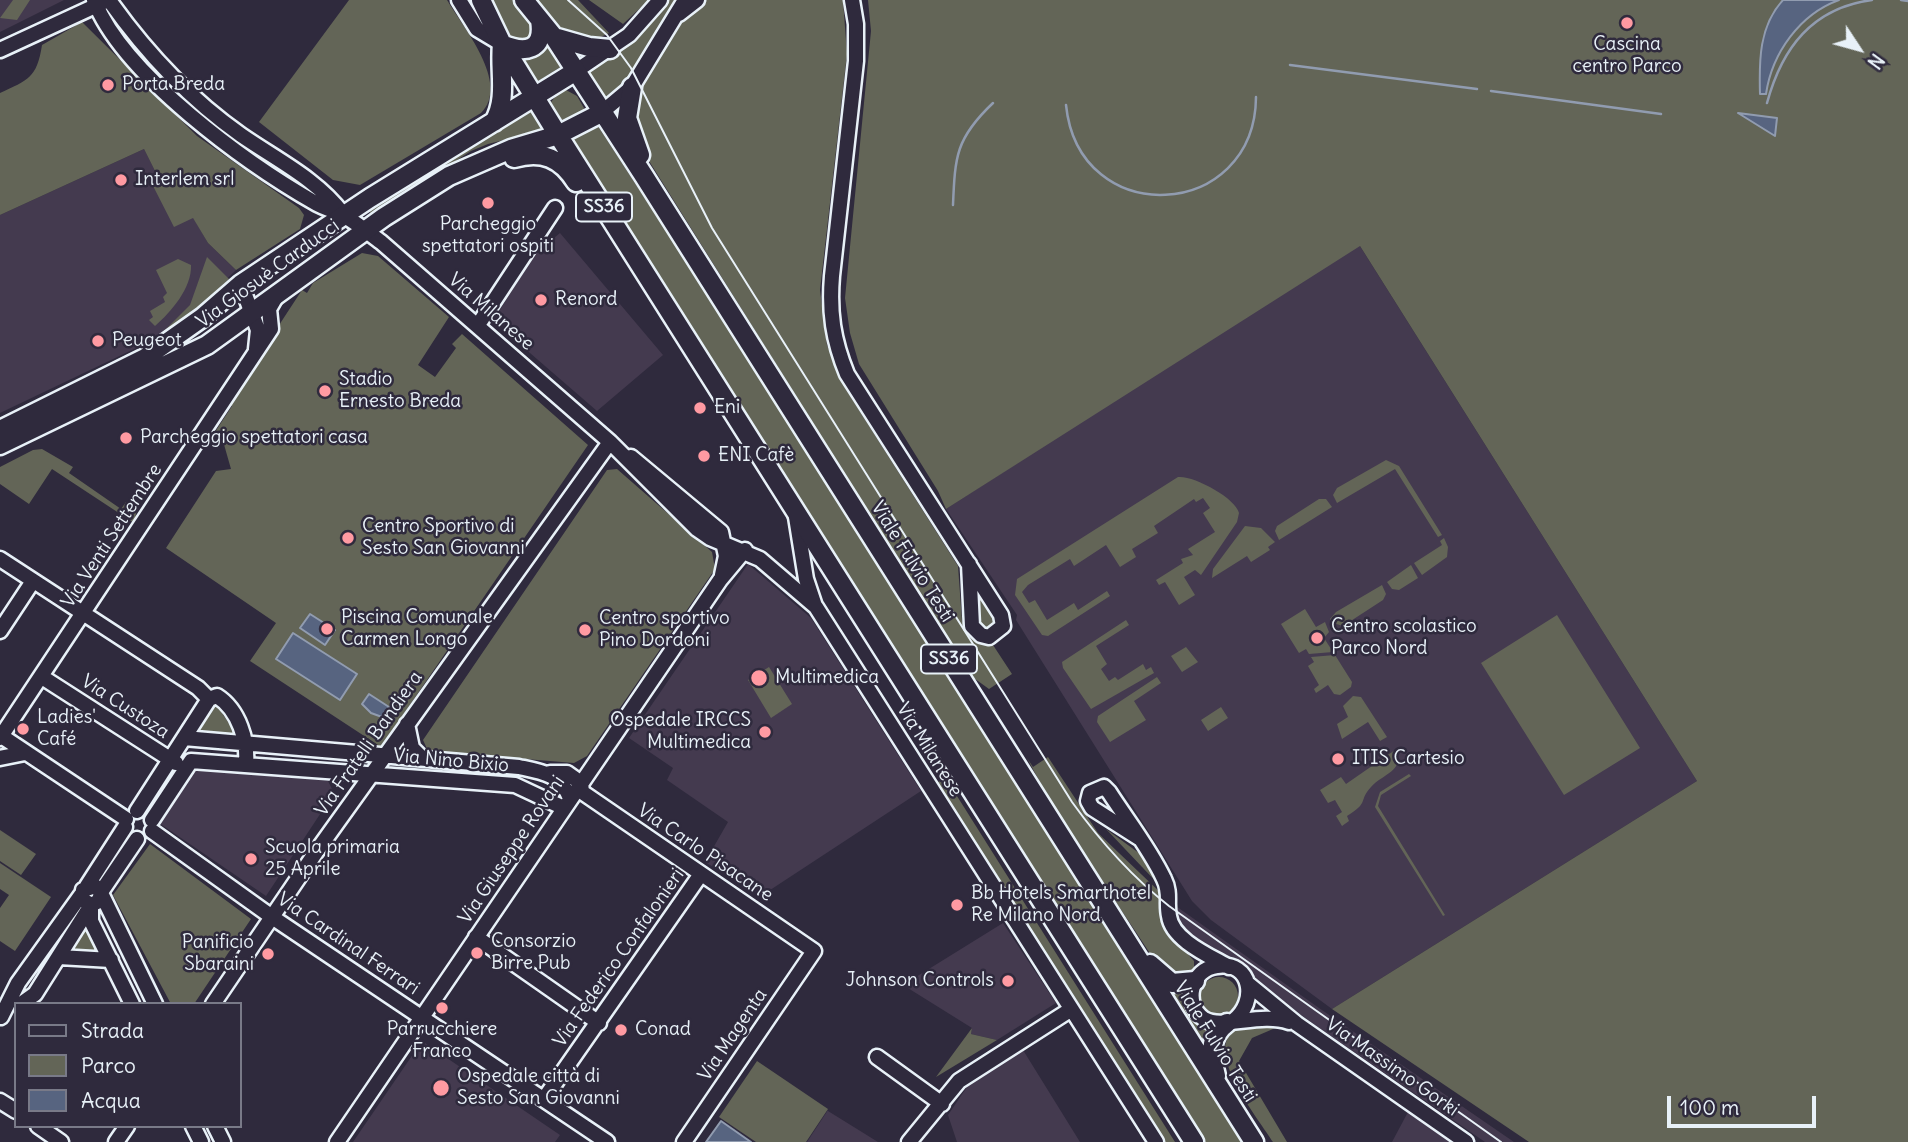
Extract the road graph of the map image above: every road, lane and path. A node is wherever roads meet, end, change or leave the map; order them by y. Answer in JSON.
{"nodes":[{"id":1,"x":459,"y":0,"type":"edge"},
{"id":2,"x":481,"y":0,"type":"edge"},
{"id":3,"x":524,"y":0,"type":"edge"},
{"id":4,"x":660,"y":0,"type":"edge"},
{"id":5,"x":685,"y":0,"type":"edge"},
{"id":6,"x":697,"y":0,"type":"edge"},
{"id":7,"x":852,"y":0,"type":"edge"},
{"id":8,"x":101,"y":1,"type":"edge"},
{"id":9,"x":675,"y":17,"type":"junction"},
{"id":10,"x":540,"y":20,"type":"junction"},
{"id":11,"x":554,"y":37,"type":"junction"},
{"id":12,"x":502,"y":44,"type":"junction"},
{"id":13,"x":610,"y":49,"type":"junction"},
{"id":14,"x":0,"y":50,"type":"edge"},
{"id":15,"x":576,"y":71,"type":"junction"},
{"id":16,"x":632,"y":87,"type":"junction"},
{"id":17,"x":536,"y":98,"type":"junction"},
{"id":18,"x":601,"y":113,"type":"junction"},
{"id":19,"x":494,"y":122,"type":"junction"},
{"id":20,"x":558,"y":135,"type":"junction"},
{"id":21,"x":487,"y":159,"type":"junction"},
{"id":22,"x":644,"y":176,"type":"junction"},
{"id":23,"x":555,"y":208,"type":"dead end"},
{"id":24,"x":344,"y":215,"type":"junction"},
{"id":25,"x":365,"y":230,"type":"junction"},
{"id":26,"x":649,"y":279,"type":"junction"},
{"id":27,"x":240,"y":284,"type":"junction"},
{"id":28,"x":284,"y":287,"type":"junction"},
{"id":29,"x":252,"y":309,"type":"junction"},
{"id":30,"x":478,"y":325,"type":"junction"},
{"id":31,"x":254,"y":353,"type":"junction"},
{"id":32,"x":0,"y":430,"type":"edge"},
{"id":33,"x":610,"y":442,"type":"junction"},
{"id":34,"x":0,"y":445,"type":"edge"},
{"id":35,"x":794,"y":508,"type":"junction"},
{"id":36,"x":724,"y":542,"type":"junction"},
{"id":37,"x":745,"y":550,"type":"junction"},
{"id":38,"x":0,"y":559,"type":"edge"},
{"id":39,"x":969,"y":564,"type":"dead end"},
{"id":40,"x":720,"y":580,"type":"junction"},
{"id":41,"x":33,"y":581,"type":"junction"},
{"id":42,"x":816,"y":607,"type":"junction"},
{"id":43,"x":84,"y":614,"type":"junction"},
{"id":44,"x":0,"y":631,"type":"edge"},
{"id":45,"x":43,"y":677,"type":"junction"},
{"id":46,"x":209,"y":699,"type":"junction"},
{"id":47,"x":407,"y":724,"type":"junction"},
{"id":48,"x":1,"y":736,"type":"edge"},
{"id":49,"x":184,"y":738,"type":"junction"},
{"id":50,"x":247,"y":744,"type":"junction"},
{"id":51,"x":25,"y":753,"type":"junction"},
{"id":52,"x":385,"y":755,"type":"junction"},
{"id":53,"x":0,"y":758,"type":"edge"},
{"id":54,"x":422,"y":758,"type":"junction"},
{"id":55,"x":170,"y":760,"type":"junction"},
{"id":56,"x":246,"y":765,"type":"junction"},
{"id":57,"x":188,"y":766,"type":"junction"},
{"id":58,"x":519,"y":767,"type":"junction"},
{"id":59,"x":372,"y":773,"type":"junction"},
{"id":60,"x":550,"y":773,"type":"junction"},
{"id":61,"x":581,"y":783,"type":"junction"},
{"id":62,"x":515,"y":785,"type":"junction"},
{"id":63,"x":567,"y":803,"type":"junction"},
{"id":64,"x":129,"y":819,"type":"junction"},
{"id":65,"x":152,"y":826,"type":"junction"},
{"id":66,"x":1135,"y":832,"type":"dead end"},
{"id":67,"x":137,"y":839,"type":"junction"},
{"id":68,"x":701,"y":874,"type":"junction"},
{"id":69,"x":1091,"y":882,"type":"junction"},
{"id":70,"x":92,"y":896,"type":"junction"},
{"id":71,"x":272,"y":916,"type":"junction"},
{"id":72,"x":475,"y":937,"type":"junction"},
{"id":73,"x":1194,"y":946,"type":"junction"},
{"id":74,"x":814,"y":951,"type":"joint"},
{"id":75,"x":60,"y":957,"type":"junction"},
{"id":76,"x":111,"y":960,"type":"junction"},
{"id":77,"x":1229,"y":967,"type":"junction"},
{"id":78,"x":1196,"y":978,"type":"junction"},
{"id":79,"x":1247,"y":983,"type":"junction"},
{"id":80,"x":23,"y":1002,"type":"edge"},
{"id":81,"x":131,"y":1002,"type":"edge"},
{"id":82,"x":154,"y":1002,"type":"edge"},
{"id":83,"x":214,"y":1002,"type":"edge"},
{"id":84,"x":1070,"y":1010,"type":"junction"},
{"id":85,"x":421,"y":1016,"type":"junction"},
{"id":86,"x":1,"y":1017,"type":"edge"},
{"id":87,"x":1230,"y":1022,"type":"junction"},
{"id":88,"x":599,"y":1023,"type":"junction"},
{"id":89,"x":1297,"y":1024,"type":"junction"},
{"id":90,"x":877,"y":1057,"type":"dead end"},
{"id":91,"x":1219,"y":1086,"type":"junction"},
{"id":92,"x":1161,"y":1089,"type":"junction"},
{"id":93,"x":544,"y":1099,"type":"junction"},
{"id":94,"x":944,"y":1101,"type":"junction"},
{"id":95,"x":41,"y":1128,"type":"edge"},
{"id":96,"x":61,"y":1142,"type":"edge"},
{"id":97,"x":337,"y":1142,"type":"edge"},
{"id":98,"x":607,"y":1142,"type":"edge"},
{"id":99,"x":684,"y":1142,"type":"edge"},
{"id":100,"x":909,"y":1142,"type":"edge"},
{"id":101,"x":1156,"y":1142,"type":"edge"},
{"id":102,"x":1182,"y":1142,"type":"edge"},
{"id":103,"x":1195,"y":1142,"type":"edge"},
{"id":104,"x":1254,"y":1142,"type":"edge"},
{"id":105,"x":1466,"y":1142,"type":"edge"}],
"edges":[{"from":1,"to":12,"type":"street"},
{"from":2,"to":12,"type":"main road"},
{"from":3,"to":10,"type":"main road","name":"Viale Fulvio Testi"},
{"from":4,"to":13,"type":"street"},
{"from":5,"to":9,"type":"street"},
{"from":6,"to":9,"type":"street"},
{"from":7,"to":39,"type":"street"},
{"from":8,"to":14,"type":"street"},
{"from":8,"to":24,"type":"street","name":"Via Milanese"},
{"from":9,"to":16,"type":"street"},
{"from":10,"to":11,"type":"main road","name":"Viale Fulvio Testi"},
{"from":10,"to":12,"type":"main road"},
{"from":11,"to":13,"type":"main road"},
{"from":11,"to":15,"type":"main road","name":"Viale Fulvio Testi"},
{"from":12,"to":17,"type":"main road"},
{"from":12,"to":19,"type":"main road"},
{"from":13,"to":15,"type":"street"},
{"from":15,"to":17,"type":"main road"},
{"from":15,"to":18,"type":"main road","name":"Viale Fulvio Testi"},
{"from":16,"to":18,"type":"street"},
{"from":16,"to":22,"type":"main road"},
{"from":17,"to":19,"type":"main road","name":"Via Giosuè Carducci"},
{"from":17,"to":20,"type":"main road"},
{"from":18,"to":20,"type":"main road"},
{"from":18,"to":22,"type":"main road","name":"Viale Fulvio Testi","number":"SS36"},
{"from":19,"to":24,"type":"main road","name":"Via Giosuè Carducci"},
{"from":20,"to":21,"type":"main road","name":"Via Giosuè Carducci"},
{"from":20,"to":26,"type":"main road","number":"SS36"},
{"from":21,"to":25,"type":"main road","name":"Via Giosuè Carducci"},
{"from":21,"to":26,"type":"main road"},
{"from":22,"to":69,"type":"main road","name":"Viale Fulvio Testi","number":"SS36"},
{"from":23,"to":30,"type":"street"},
{"from":24,"to":25,"type":"street","name":"Via Milanese"},
{"from":24,"to":27,"type":"main road","name":"Via Giosuè Carducci"},
{"from":25,"to":28,"type":"main road","name":"Via Giosuè Carducci"},
{"from":25,"to":30,"type":"street","name":"Via Milanese"},
{"from":26,"to":35,"type":"main road","number":"SS36"},
{"from":27,"to":29,"type":"street"},
{"from":27,"to":32,"type":"main road","name":"Via Giosuè Carducci"},
{"from":28,"to":29,"type":"main road","name":"Via Giosuè Carducci"},
{"from":28,"to":31,"type":"street","name":"Via Venti Settembre"},
{"from":29,"to":31,"type":"street"},
{"from":29,"to":34,"type":"main road","name":"Via Giosuè Carducci"},
{"from":30,"to":33,"type":"street","name":"Via Milanese"},
{"from":31,"to":43,"type":"street","name":"Via Venti Settembre"},
{"from":33,"to":36,"type":"street","name":"Via Milanese"},
{"from":33,"to":47,"type":"street","name":"Via Fratelli Bandiera"},
{"from":35,"to":42,"type":"street"},
{"from":35,"to":92,"type":"main road","number":"SS36"},
{"from":36,"to":37,"type":"street","name":"Via Milanese"},
{"from":36,"to":40,"type":"street","name":"Via Giuseppe Rovani"},
{"from":37,"to":40,"type":"street","name":"Via Giuseppe Rovani"},
{"from":37,"to":42,"type":"street","name":"Via Milanese"},
{"from":38,"to":41,"type":"street"},
{"from":40,"to":61,"type":"street","name":"Via Giuseppe Rovani"},
{"from":41,"to":43,"type":"street"},
{"from":41,"to":44,"type":"street"},
{"from":42,"to":84,"type":"street","name":"Via Milanese"},
{"from":43,"to":45,"type":"street","name":"Via Venti Settembre"},
{"from":43,"to":46,"type":"street"},
{"from":45,"to":48,"type":"street","name":"Via Venti Settembre"},
{"from":45,"to":55,"type":"street","name":"Via Custoza"},
{"from":46,"to":49,"type":"street"},
{"from":46,"to":50,"type":"street"},
{"from":47,"to":52,"type":"street","name":"Via Fratelli Bandiera"},
{"from":47,"to":54,"type":"street","name":"Via Nino Bixio"},
{"from":48,"to":51,"type":"street"},
{"from":49,"to":50,"type":"street","name":"Via Nino Bixio"},
{"from":49,"to":55,"type":"street"},
{"from":50,"to":52,"type":"street","name":"Via Nino Bixio"},
{"from":50,"to":56,"type":"street"},
{"from":51,"to":53,"type":"street"},
{"from":51,"to":64,"type":"street"},
{"from":52,"to":54,"type":"street","name":"Via Nino Bixio"},
{"from":52,"to":59,"type":"street","name":"Via Fratelli Bandiera"},
{"from":54,"to":58,"type":"street","name":"Via Nino Bixio"},
{"from":55,"to":57,"type":"street","name":"Via Custoza"},
{"from":55,"to":64,"type":"street"},
{"from":56,"to":57,"type":"street","name":"Via Nino Bixio"},
{"from":56,"to":59,"type":"street","name":"Via Nino Bixio"},
{"from":57,"to":65,"type":"street"},
{"from":58,"to":60,"type":"street","name":"Via Nino Bixio"},
{"from":58,"to":62,"type":"street"},
{"from":59,"to":62,"type":"street","name":"Via Nino Bixio"},
{"from":59,"to":71,"type":"street","name":"Via Fratelli Bandiera"},
{"from":60,"to":61,"type":"street","name":"Via Nino Bixio"},
{"from":60,"to":63,"type":"street"},
{"from":61,"to":63,"type":"street","name":"Via Giuseppe Rovani"},
{"from":61,"to":68,"type":"street","name":"Via Carlo Pisacane"},
{"from":62,"to":63,"type":"street","name":"Via Nino Bixio"},
{"from":63,"to":72,"type":"street","name":"Via Giuseppe Rovani"},
{"from":64,"to":65,"type":"street"},
{"from":64,"to":67,"type":"street"},
{"from":64,"to":70,"type":"street"},
{"from":65,"to":67,"type":"street"},
{"from":65,"to":71,"type":"street","name":"Via Cardinal Ferrari"},
{"from":66,"to":73,"type":"street"},
{"from":67,"to":70,"type":"street"},
{"from":68,"to":74,"type":"street","name":"Via Carlo Pisacane"},
{"from":68,"to":88,"type":"street","name":"Via Federico Confalonieri"},
{"from":69,"to":78,"type":"main road"},
{"from":69,"to":91,"type":"main road","name":"Viale Fulvio Testi","number":"SS36"},
{"from":70,"to":75,"type":"street"},
{"from":70,"to":76,"type":"street"},
{"from":70,"to":82,"type":"street"},
{"from":70,"to":86,"type":"street"},
{"from":71,"to":83,"type":"street","name":"Via Fratelli Bandiera"},
{"from":71,"to":85,"type":"street","name":"Via Cardinal Ferrari"},
{"from":72,"to":85,"type":"street","name":"Via Giuseppe Rovani"},
{"from":72,"to":88,"type":"street"},
{"from":73,"to":77,"type":"street"},
{"from":73,"to":78,"type":"street"},
{"from":74,"to":99,"type":"street","name":"Via Magenta"},
{"from":75,"to":76,"type":"street"},
{"from":75,"to":80,"type":"street"},
{"from":76,"to":81,"type":"street"},
{"from":77,"to":78,"type":"street"},
{"from":77,"to":79,"type":"street"},
{"from":78,"to":87,"type":"street"},
{"from":79,"to":87,"type":"street"},
{"from":79,"to":89,"type":"street","name":"Via Massimo Gorki"},
{"from":84,"to":94,"type":"street"},
{"from":84,"to":101,"type":"street"},
{"from":85,"to":93,"type":"street","name":"Via Cardinal Ferrari"},
{"from":85,"to":97,"type":"street","name":"Via Giuseppe Rovani"},
{"from":87,"to":89,"type":"street","name":"Via Massimo Gorki"},
{"from":87,"to":91,"type":"main road"},
{"from":88,"to":93,"type":"street","name":"Via Federico Confalonieri"},
{"from":89,"to":105,"type":"street","name":"Via Massimo Gorki"},
{"from":90,"to":94,"type":"street"},
{"from":91,"to":104,"type":"main road","name":"Viale Fulvio Testi","number":"SS36"},
{"from":92,"to":102,"type":"main road"},
{"from":92,"to":103,"type":"main road","number":"SS36"},
{"from":93,"to":98,"type":"street","name":"Via Cardinal Ferrari"},
{"from":94,"to":100,"type":"street"},
{"from":95,"to":96,"type":"street"}]}
